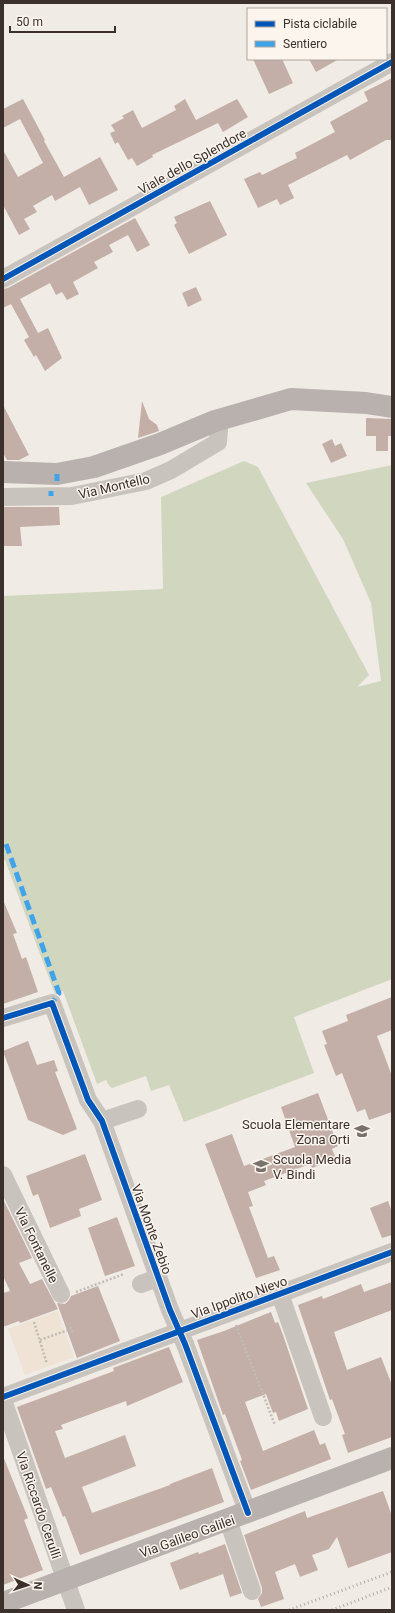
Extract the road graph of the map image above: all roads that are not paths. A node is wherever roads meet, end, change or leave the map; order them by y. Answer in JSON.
{"nodes":[{"id":1,"x":392,"y":62,"type":"edge"},
{"id":2,"x":3,"y":279,"type":"edge"},
{"id":3,"x":392,"y":407,"type":"edge"},
{"id":4,"x":216,"y":421,"type":"junction"},
{"id":5,"x":3,"y":472,"type":"edge"},
{"id":6,"x":3,"y":497,"type":"edge"},
{"id":7,"x":3,"y":1018,"type":"edge"},
{"id":8,"x":138,"y":1109,"type":"dead end"},
{"id":9,"x":102,"y":1121,"type":"junction"},
{"id":10,"x":3,"y":1175,"type":"edge"},
{"id":11,"x":392,"y":1252,"type":"edge"},
{"id":12,"x":158,"y":1278,"type":"junction"},
{"id":13,"x":141,"y":1284,"type":"dead end"},
{"id":14,"x":68,"y":1293,"type":"road end"},
{"id":15,"x":280,"y":1294,"type":"junction"},
{"id":16,"x":179,"y":1331,"type":"junction"},
{"id":17,"x":3,"y":1397,"type":"edge"},
{"id":18,"x":3,"y":1400,"type":"edge"},
{"id":19,"x":324,"y":1417,"type":"dead end"},
{"id":20,"x":392,"y":1458,"type":"edge"},
{"id":21,"x":248,"y":1513,"type":"junction"},
{"id":22,"x":228,"y":1520,"type":"junction"},
{"id":23,"x":65,"y":1581,"type":"junction"},
{"id":24,"x":252,"y":1591,"type":"dead end"},
{"id":25,"x":3,"y":1603,"type":"edge"},
{"id":26,"x":76,"y":1610,"type":"edge"}],
"edges":[{"from":1,"to":2,"type":"street","name":"Viale dello Splendore"},
{"from":3,"to":4,"type":"main road","name":"Via Montello"},
{"from":4,"to":5,"type":"main road","name":"Via Montello"},
{"from":4,"to":6,"type":"street","name":"Via Montello"},
{"from":7,"to":9,"type":"street","name":"Via Monte Zebio"},
{"from":8,"to":9,"type":"street"},
{"from":9,"to":12,"type":"street","name":"Via Monte Zebio"},
{"from":10,"to":14,"type":"street","name":"Via Fontanelle"},
{"from":11,"to":15,"type":"street","name":"Via Ippolito Nievo"},
{"from":12,"to":13,"type":"street"},
{"from":12,"to":16,"type":"street","name":"Via Monte Zebio"},
{"from":15,"to":16,"type":"street","name":"Via Ippolito Nievo"},
{"from":15,"to":19,"type":"street"},
{"from":16,"to":17,"type":"street","name":"Via Ippolito Nievo"},
{"from":16,"to":21,"type":"street","name":"Via Monte Zebio"},
{"from":18,"to":23,"type":"street","name":"Via Riccardo Cerulli"},
{"from":20,"to":21,"type":"main road","name":"Via Galileo Galilei"},
{"from":21,"to":22,"type":"main road","name":"Via Galileo Galilei"},
{"from":22,"to":23,"type":"main road","name":"Via Galileo Galilei"},
{"from":22,"to":24,"type":"street"},
{"from":23,"to":25,"type":"main road","name":"Via Galileo Galilei"},
{"from":23,"to":26,"type":"street","name":"Via Riccardo Cerulli"}]}
